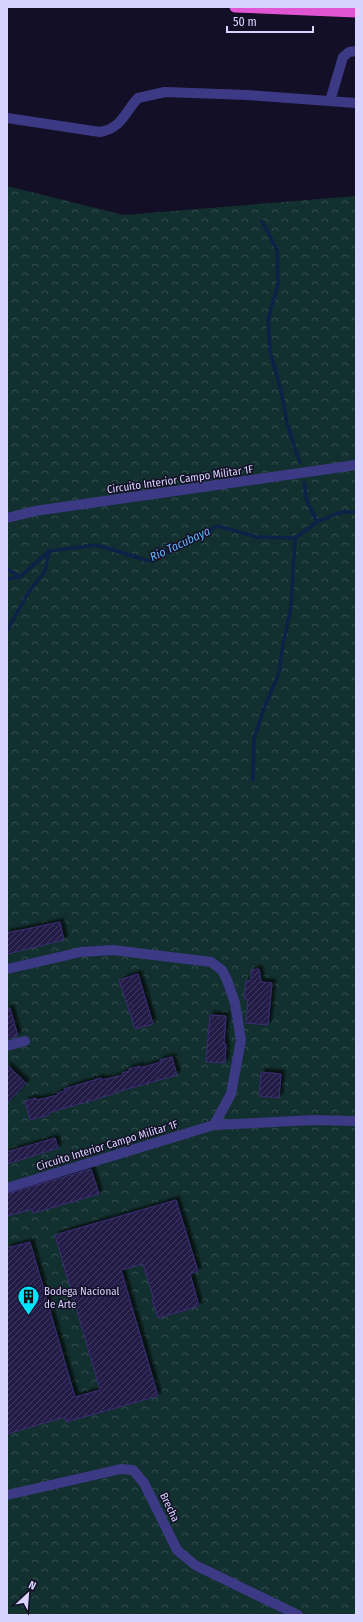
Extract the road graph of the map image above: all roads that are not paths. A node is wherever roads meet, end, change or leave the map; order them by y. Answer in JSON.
{"nodes":[{"id":1,"x":235,"y":7,"type":"edge"},
{"id":2,"x":356,"y":12,"type":"edge"},
{"id":3,"x":356,"y":51,"type":"edge"},
{"id":4,"x":330,"y":101,"type":"junction"},
{"id":5,"x":356,"y":103,"type":"edge"},
{"id":6,"x":7,"y":118,"type":"edge"},
{"id":7,"x":356,"y":465,"type":"edge"},
{"id":8,"x":7,"y":518,"type":"edge"},
{"id":9,"x":7,"y":969,"type":"edge"},
{"id":10,"x":25,"y":1042,"type":"dead end"},
{"id":11,"x":7,"y":1046,"type":"edge"},
{"id":12,"x":356,"y":1121,"type":"edge"},
{"id":13,"x":214,"y":1125,"type":"junction"},
{"id":14,"x":7,"y":1188,"type":"edge"},
{"id":15,"x":7,"y":1496,"type":"edge"},
{"id":16,"x":298,"y":1615,"type":"edge"}],
"edges":[{"from":1,"to":2,"type":"highway"},
{"from":3,"to":4,"type":"street"},
{"from":4,"to":5,"type":"street"},
{"from":4,"to":6,"type":"street"},
{"from":7,"to":8,"type":"street","name":"Circuito Interior Campo Militar 1F"},
{"from":9,"to":13,"type":"street"},
{"from":10,"to":11,"type":"street"},
{"from":12,"to":13,"type":"street","name":"Circuito Interior Campo Militar 1F"},
{"from":13,"to":14,"type":"street","name":"Circuito Interior Campo Militar 1F"},
{"from":15,"to":16,"type":"street","name":"Brecha"}]}
